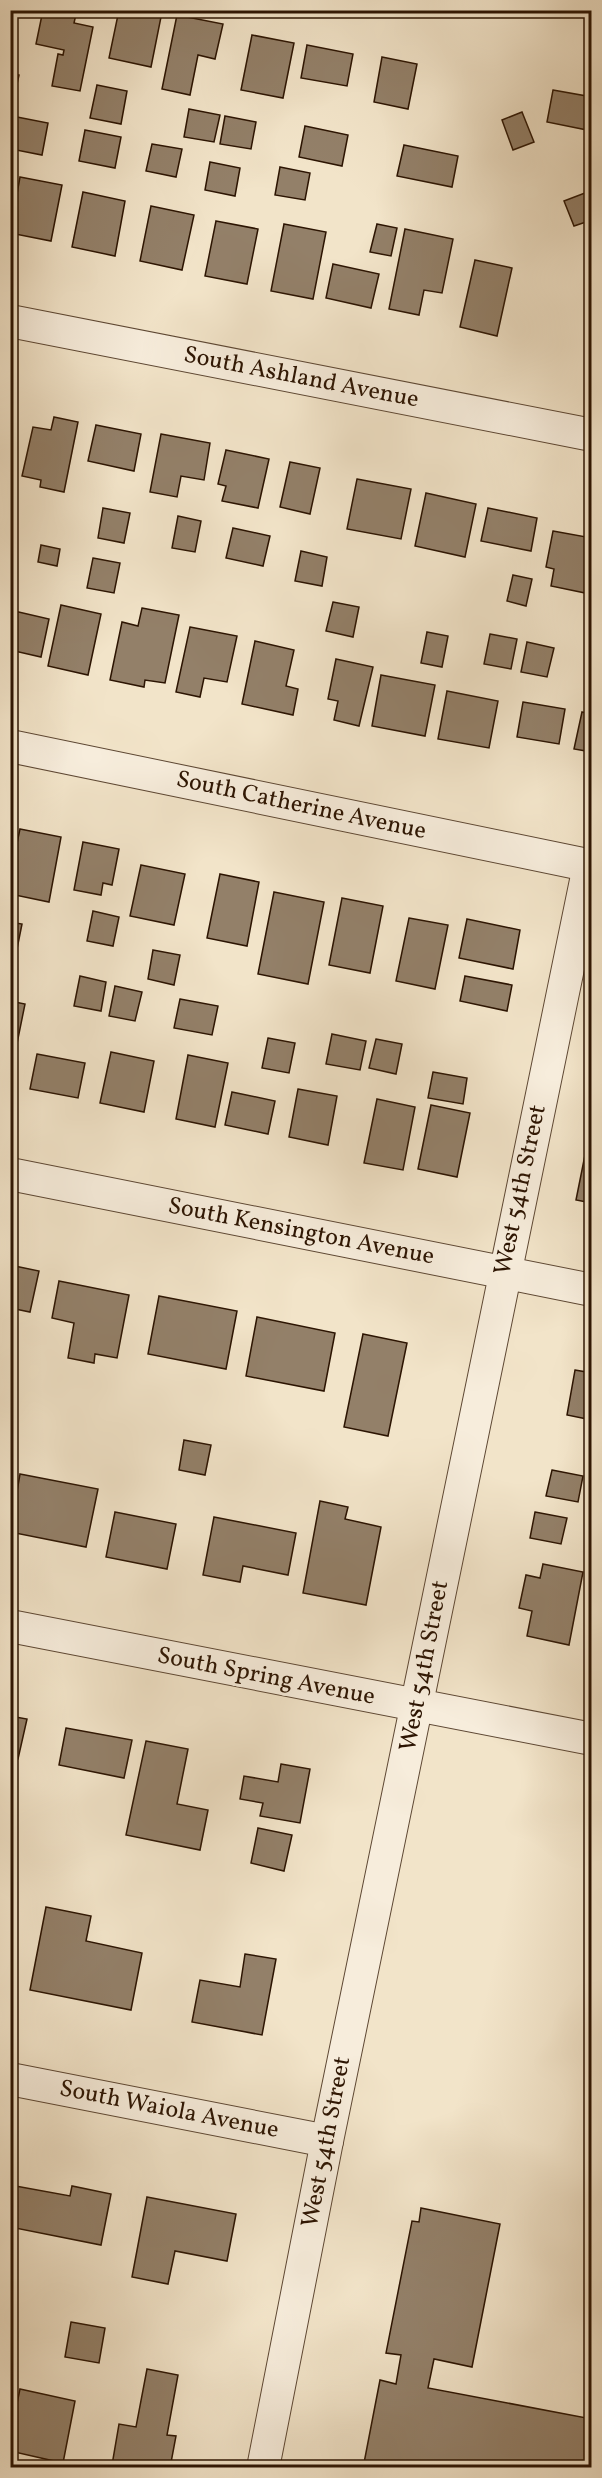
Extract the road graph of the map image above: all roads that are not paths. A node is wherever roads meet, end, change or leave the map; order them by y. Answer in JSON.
{"nodes":[{"id":1,"x":10,"y":321,"type":"edge"},
{"id":2,"x":591,"y":435,"type":"edge"},
{"id":3,"x":10,"y":746,"type":"edge"},
{"id":4,"x":590,"y":866,"type":"edge"},
{"id":5,"x":10,"y":1174,"type":"edge"},
{"id":6,"x":504,"y":1273,"type":"junction"},
{"id":7,"x":591,"y":1290,"type":"edge"},
{"id":8,"x":10,"y":1626,"type":"edge"},
{"id":9,"x":417,"y":1707,"type":"junction"},
{"id":10,"x":591,"y":1739,"type":"edge"},
{"id":11,"x":10,"y":2079,"type":"edge"},
{"id":12,"x":327,"y":2141,"type":"junction"},
{"id":13,"x":262,"y":2468,"type":"edge"}],
"edges":[{"from":1,"to":2,"type":"street","name":"South Ashland Avenue"},
{"from":3,"to":4,"type":"street","name":"South Catherine Avenue"},
{"from":4,"to":6,"type":"street","name":"West 54th Street"},
{"from":5,"to":6,"type":"street","name":"South Kensington Avenue"},
{"from":6,"to":7,"type":"street","name":"South Kensington Avenue"},
{"from":6,"to":9,"type":"street","name":"West 54th Street"},
{"from":8,"to":9,"type":"street","name":"South Spring Avenue"},
{"from":9,"to":10,"type":"street","name":"South Spring Avenue"},
{"from":9,"to":12,"type":"street","name":"West 54th Street"},
{"from":11,"to":12,"type":"street","name":"South Waiola Avenue"},
{"from":12,"to":13,"type":"street","name":"West 54th Street"}]}
